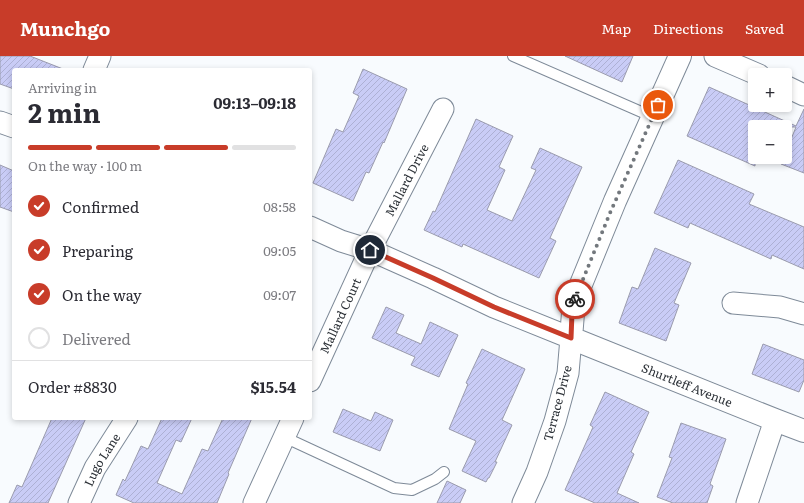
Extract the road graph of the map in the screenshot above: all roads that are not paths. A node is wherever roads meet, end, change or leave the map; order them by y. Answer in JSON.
{"nodes":[{"id":1,"x":100,"y":56,"type":"edge"},
{"id":2,"x":513,"y":56,"type":"edge"},
{"id":3,"x":680,"y":56,"type":"edge"},
{"id":4,"x":715,"y":56,"type":"edge"},
{"id":5,"x":95,"y":68,"type":"edge"},
{"id":6,"x":748,"y":70,"type":"edge"},
{"id":7,"x":792,"y":89,"type":"edge"},
{"id":8,"x":804,"y":95,"type":"edge"},
{"id":9,"x":443,"y":109,"type":"dead end"},
{"id":10,"x":653,"y":117,"type":"junction"},
{"id":11,"x":0,"y":122,"type":"edge"},
{"id":12,"x":12,"y":126,"type":"edge"},
{"id":13,"x":312,"y":228,"type":"edge"},
{"id":14,"x":370,"y":250,"type":"junction"},
{"id":15,"x":733,"y":303,"type":"dead end"},
{"id":16,"x":804,"y":314,"type":"edge"},
{"id":17,"x":571,"y":338,"type":"junction"},
{"id":18,"x":312,"y":377,"type":"edge"},
{"id":19,"x":126,"y":420,"type":"edge"},
{"id":20,"x":292,"y":420,"type":"edge"},
{"id":21,"x":775,"y":420,"type":"junction"},
{"id":22,"x":804,"y":431,"type":"edge"},
{"id":23,"x":284,"y":437,"type":"junction"},
{"id":24,"x":444,"y":472,"type":"dead end"},
{"id":25,"x":79,"y":503,"type":"edge"},
{"id":26,"x":254,"y":503,"type":"edge"},
{"id":27,"x":523,"y":503,"type":"edge"},
{"id":28,"x":747,"y":503,"type":"edge"}],
"edges":[{"from":1,"to":5,"type":"street"},
{"from":2,"to":10,"type":"lane"},
{"from":3,"to":10,"type":"street","name":"Terrace Drive"},
{"from":4,"to":6,"type":"street"},
{"from":7,"to":8,"type":"street"},
{"from":9,"to":14,"type":"street","name":"Mallard Drive"},
{"from":10,"to":17,"type":"street","name":"Terrace Drive"},
{"from":11,"to":12,"type":"street"},
{"from":13,"to":14,"type":"street"},
{"from":14,"to":17,"type":"street"},
{"from":14,"to":18,"type":"street","name":"Mallard Court"},
{"from":15,"to":16,"type":"street"},
{"from":17,"to":21,"type":"street","name":"Shurtleff Avenue"},
{"from":17,"to":27,"type":"street","name":"Terrace Drive"},
{"from":19,"to":25,"type":"street","name":"Lugo Lane"},
{"from":20,"to":23,"type":"street"},
{"from":21,"to":22,"type":"street","name":"Shurtleff Avenue"},
{"from":21,"to":28,"type":"street"},
{"from":23,"to":24,"type":"lane"},
{"from":23,"to":26,"type":"street"}]}
